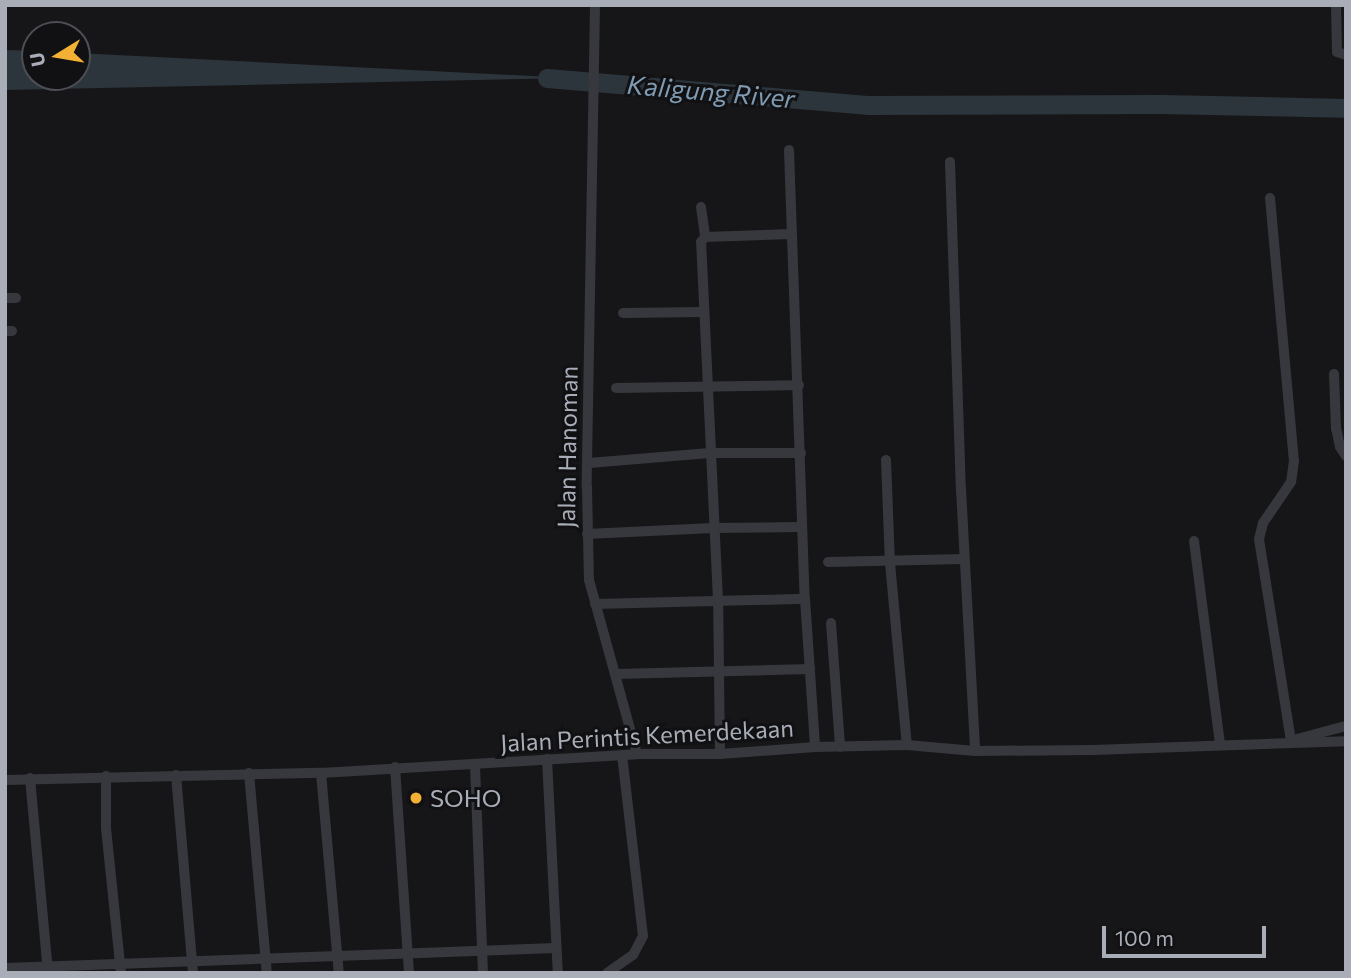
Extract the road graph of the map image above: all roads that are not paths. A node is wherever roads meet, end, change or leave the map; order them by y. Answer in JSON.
{"nodes":[{"id":1,"x":595,"y":5,"type":"edge"},
{"id":2,"x":1336,"y":5,"type":"edge"},
{"id":3,"x":1346,"y":55,"type":"edge"},
{"id":4,"x":789,"y":150,"type":"dead end"},
{"id":5,"x":950,"y":162,"type":"dead end"},
{"id":6,"x":1270,"y":198,"type":"dead end"},
{"id":7,"x":701,"y":207,"type":"dead end"},
{"id":8,"x":791,"y":234,"type":"junction"},
{"id":9,"x":705,"y":237,"type":"junction"},
{"id":10,"x":703,"y":312,"type":"junction"},
{"id":11,"x":624,"y":313,"type":"dead end"},
{"id":12,"x":1334,"y":374,"type":"dead end"},
{"id":13,"x":799,"y":385,"type":"junction"},
{"id":14,"x":708,"y":387,"type":"junction"},
{"id":15,"x":616,"y":388,"type":"dead end"},
{"id":16,"x":710,"y":453,"type":"junction"},
{"id":17,"x":801,"y":453,"type":"junction"},
{"id":18,"x":1346,"y":456,"type":"edge"},
{"id":19,"x":886,"y":460,"type":"dead end"},
{"id":20,"x":589,"y":463,"type":"junction"},
{"id":21,"x":802,"y":527,"type":"junction"},
{"id":22,"x":713,"y":528,"type":"junction"},
{"id":23,"x":587,"y":534,"type":"junction"},
{"id":24,"x":1194,"y":541,"type":"dead end"},
{"id":25,"x":964,"y":559,"type":"junction"},
{"id":26,"x":828,"y":562,"type":"dead end"},
{"id":27,"x":890,"y":563,"type":"junction"},
{"id":28,"x":806,"y":599,"type":"junction"},
{"id":29,"x":718,"y":600,"type":"junction"},
{"id":30,"x":595,"y":604,"type":"junction"},
{"id":31,"x":831,"y":623,"type":"dead end"},
{"id":32,"x":810,"y":669,"type":"junction"},
{"id":33,"x":718,"y":670,"type":"junction"},
{"id":34,"x":617,"y":674,"type":"junction"},
{"id":35,"x":1346,"y":726,"type":"edge"},
{"id":36,"x":1291,"y":741,"type":"junction"},
{"id":37,"x":1346,"y":741,"type":"edge"},
{"id":38,"x":1220,"y":744,"type":"junction"},
{"id":39,"x":906,"y":745,"type":"junction"},
{"id":40,"x":815,"y":747,"type":"junction"},
{"id":41,"x":840,"y":747,"type":"junction"},
{"id":42,"x":975,"y":751,"type":"junction"},
{"id":43,"x":637,"y":754,"type":"junction"},
{"id":44,"x":720,"y":754,"type":"junction"},
{"id":45,"x":622,"y":755,"type":"junction"},
{"id":46,"x":547,"y":759,"type":"junction"},
{"id":47,"x":475,"y":765,"type":"junction"},
{"id":48,"x":395,"y":767,"type":"junction"},
{"id":49,"x":248,"y":773,"type":"junction"},
{"id":50,"x":321,"y":773,"type":"junction"},
{"id":51,"x":176,"y":775,"type":"junction"},
{"id":52,"x":106,"y":776,"type":"junction"},
{"id":53,"x":30,"y":778,"type":"junction"},
{"id":54,"x":5,"y":780,"type":"edge"},
{"id":55,"x":556,"y":948,"type":"junction"},
{"id":56,"x":482,"y":949,"type":"junction"},
{"id":57,"x":407,"y":951,"type":"junction"},
{"id":58,"x":337,"y":954,"type":"junction"},
{"id":59,"x":266,"y":958,"type":"junction"},
{"id":60,"x":192,"y":960,"type":"junction"},
{"id":61,"x":5,"y":968,"type":"edge"},
{"id":62,"x":120,"y":968,"type":"edge"},
{"id":63,"x":48,"y":969,"type":"edge"},
{"id":64,"x":193,"y":973,"type":"edge"},
{"id":65,"x":267,"y":973,"type":"edge"},
{"id":66,"x":339,"y":973,"type":"edge"},
{"id":67,"x":409,"y":973,"type":"edge"},
{"id":68,"x":483,"y":973,"type":"edge"},
{"id":69,"x":558,"y":973,"type":"edge"},
{"id":70,"x":607,"y":973,"type":"edge"}],
"edges":[{"from":1,"to":20,"type":"street","name":"Jalan Hanoman"},
{"from":2,"to":3,"type":"street"},
{"from":4,"to":8,"type":"street"},
{"from":5,"to":25,"type":"street"},
{"from":6,"to":36,"type":"street"},
{"from":7,"to":9,"type":"street"},
{"from":8,"to":9,"type":"street"},
{"from":8,"to":13,"type":"street"},
{"from":9,"to":10,"type":"street"},
{"from":10,"to":11,"type":"street"},
{"from":10,"to":14,"type":"street"},
{"from":12,"to":18,"type":"street"},
{"from":13,"to":14,"type":"street"},
{"from":13,"to":17,"type":"street"},
{"from":14,"to":15,"type":"street"},
{"from":14,"to":16,"type":"street"},
{"from":16,"to":17,"type":"street"},
{"from":16,"to":20,"type":"street"},
{"from":16,"to":22,"type":"street"},
{"from":17,"to":21,"type":"street"},
{"from":19,"to":27,"type":"street"},
{"from":20,"to":23,"type":"street","name":"Jalan Hanoman"},
{"from":21,"to":22,"type":"street"},
{"from":21,"to":28,"type":"street"},
{"from":22,"to":23,"type":"street"},
{"from":22,"to":29,"type":"street"},
{"from":23,"to":30,"type":"street","name":"Jalan Hanoman"},
{"from":24,"to":38,"type":"street"},
{"from":25,"to":27,"type":"street"},
{"from":25,"to":42,"type":"street"},
{"from":26,"to":27,"type":"street"},
{"from":27,"to":39,"type":"street"},
{"from":28,"to":29,"type":"street"},
{"from":28,"to":32,"type":"street"},
{"from":29,"to":30,"type":"street"},
{"from":29,"to":33,"type":"street"},
{"from":30,"to":34,"type":"street","name":"Jalan Hanoman"},
{"from":31,"to":41,"type":"street"},
{"from":32,"to":33,"type":"street"},
{"from":32,"to":40,"type":"street"},
{"from":33,"to":34,"type":"street"},
{"from":33,"to":44,"type":"street"},
{"from":34,"to":43,"type":"street","name":"Jalan Hanoman"},
{"from":35,"to":36,"type":"street","name":"Jalan Perintis Kemerdekaan"},
{"from":36,"to":37,"type":"street","name":"Jalan Perintis Kemerdekaan"},
{"from":36,"to":38,"type":"street","name":"Jalan Perintis Kemerdekaan"},
{"from":38,"to":42,"type":"street","name":"Jalan Perintis Kemerdekaan"},
{"from":39,"to":41,"type":"street","name":"Jalan Perintis Kemerdekaan"},
{"from":39,"to":42,"type":"street","name":"Jalan Perintis Kemerdekaan"},
{"from":40,"to":41,"type":"street","name":"Jalan Perintis Kemerdekaan"},
{"from":40,"to":44,"type":"street","name":"Jalan Perintis Kemerdekaan"},
{"from":43,"to":44,"type":"street","name":"Jalan Perintis Kemerdekaan"},
{"from":43,"to":45,"type":"street","name":"Jalan Perintis Kemerdekaan"},
{"from":45,"to":46,"type":"street","name":"Jalan Perintis Kemerdekaan"},
{"from":45,"to":70,"type":"street"},
{"from":46,"to":47,"type":"street","name":"Jalan Perintis Kemerdekaan"},
{"from":46,"to":55,"type":"street"},
{"from":47,"to":48,"type":"street","name":"Jalan Perintis Kemerdekaan"},
{"from":47,"to":56,"type":"street"},
{"from":48,"to":50,"type":"street","name":"Jalan Perintis Kemerdekaan"},
{"from":48,"to":57,"type":"street"},
{"from":49,"to":50,"type":"street","name":"Jalan Perintis Kemerdekaan"},
{"from":49,"to":51,"type":"street","name":"Jalan Perintis Kemerdekaan"},
{"from":49,"to":59,"type":"street"},
{"from":50,"to":58,"type":"street"},
{"from":51,"to":52,"type":"street","name":"Jalan Perintis Kemerdekaan"},
{"from":51,"to":60,"type":"street"},
{"from":52,"to":53,"type":"street","name":"Jalan Perintis Kemerdekaan"},
{"from":52,"to":62,"type":"street"},
{"from":53,"to":54,"type":"street","name":"Jalan Perintis Kemerdekaan"},
{"from":53,"to":63,"type":"street"},
{"from":55,"to":56,"type":"street"},
{"from":55,"to":69,"type":"street"},
{"from":56,"to":57,"type":"street"},
{"from":56,"to":68,"type":"street"},
{"from":57,"to":58,"type":"street"},
{"from":57,"to":67,"type":"street"},
{"from":58,"to":59,"type":"street"},
{"from":58,"to":66,"type":"street"},
{"from":59,"to":60,"type":"street"},
{"from":59,"to":65,"type":"street"},
{"from":60,"to":62,"type":"street"},
{"from":60,"to":64,"type":"street"},
{"from":61,"to":63,"type":"street"},
{"from":62,"to":63,"type":"street"}]}
